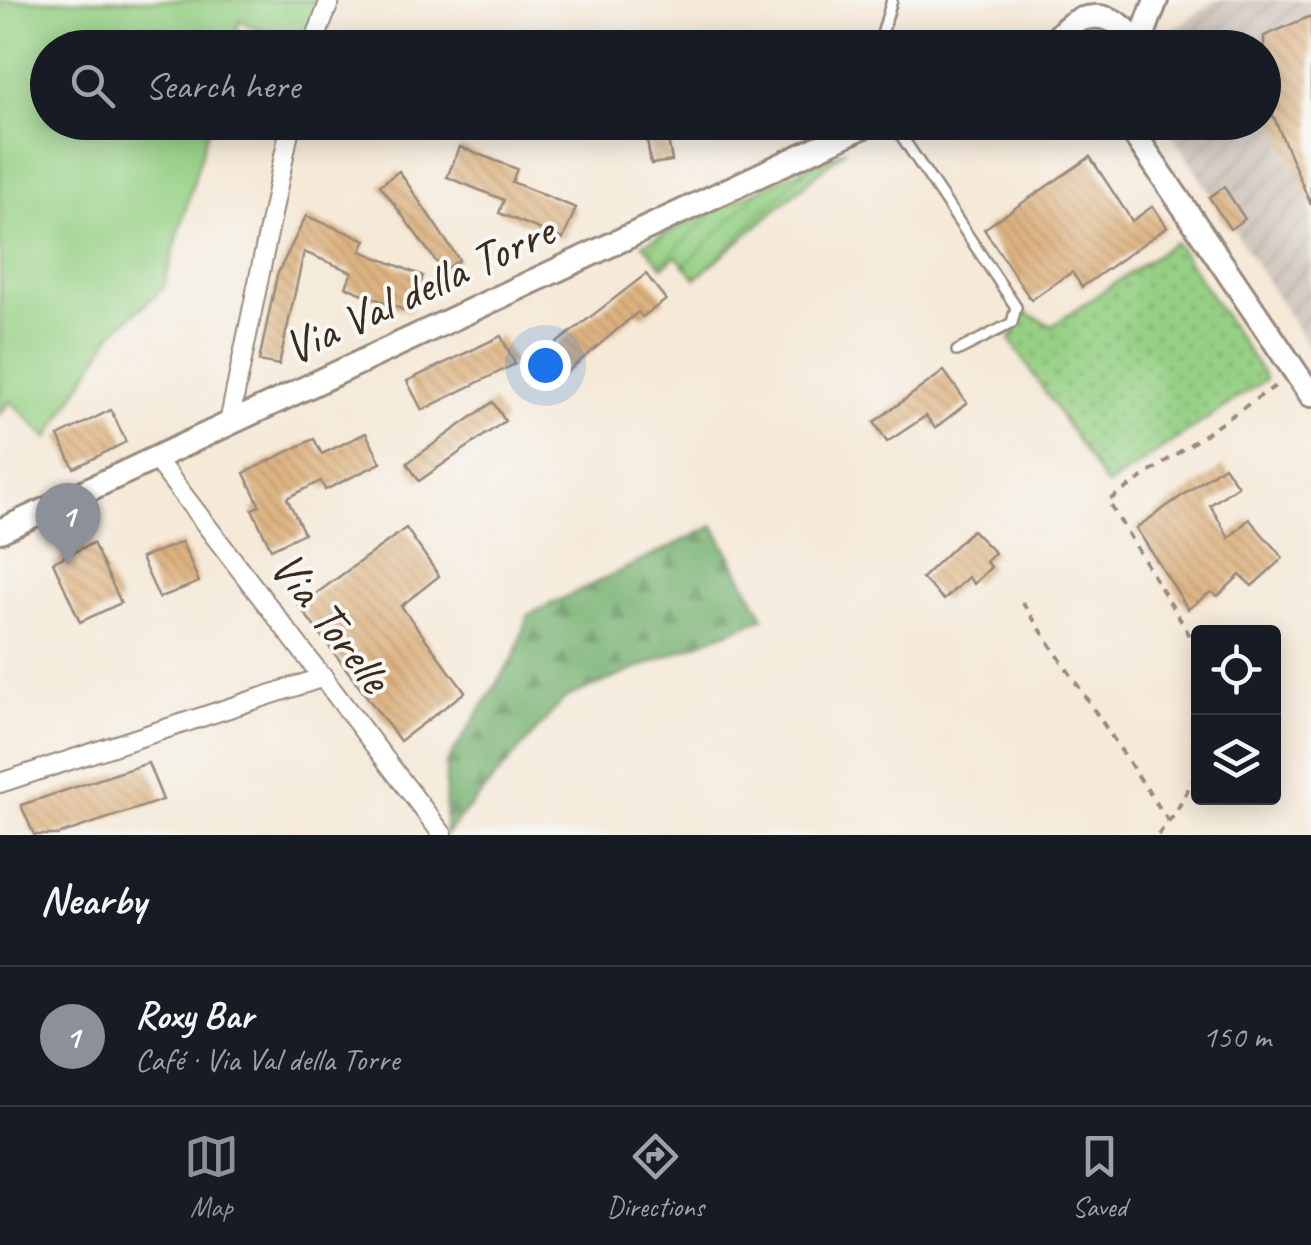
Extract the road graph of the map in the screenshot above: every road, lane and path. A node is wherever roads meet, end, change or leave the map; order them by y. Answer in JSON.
{"nodes":[{"id":1,"x":330,"y":0,"type":"edge"},
{"id":2,"x":892,"y":0,"type":"edge"},
{"id":3,"x":1146,"y":0,"type":"edge"},
{"id":4,"x":1156,"y":0,"type":"edge"},
{"id":5,"x":1113,"y":19,"type":"junction"},
{"id":6,"x":319,"y":30,"type":"edge"},
{"id":7,"x":883,"y":30,"type":"edge"},
{"id":8,"x":1064,"y":30,"type":"edge"},
{"id":9,"x":1126,"y":30,"type":"edge"},
{"id":10,"x":1145,"y":30,"type":"edge"},
{"id":11,"x":287,"y":140,"type":"edge"},
{"id":12,"x":834,"y":140,"type":"edge"},
{"id":13,"x":904,"y":140,"type":"edge"},
{"id":14,"x":1138,"y":140,"type":"edge"},
{"id":15,"x":958,"y":351,"type":"dead end"},
{"id":16,"x":1296,"y":372,"type":"junction"},
{"id":17,"x":1311,"y":394,"type":"edge"},
{"id":18,"x":229,"y":423,"type":"junction"},
{"id":19,"x":155,"y":458,"type":"junction"},
{"id":20,"x":0,"y":531,"type":"edge"},
{"id":21,"x":1022,"y":602,"type":"dead end"},
{"id":22,"x":1191,"y":638,"type":"edge"},
{"id":23,"x":324,"y":677,"type":"junction"},
{"id":24,"x":0,"y":782,"type":"edge"},
{"id":25,"x":1191,"y":783,"type":"edge"},
{"id":26,"x":1169,"y":822,"type":"junction"},
{"id":27,"x":443,"y":835,"type":"edge"},
{"id":28,"x":1158,"y":835,"type":"edge"}],
"edges":[{"from":1,"to":6,"type":"street"},
{"from":2,"to":7,"type":"lane"},
{"from":3,"to":5,"type":"street"},
{"from":4,"to":10,"type":"street"},
{"from":5,"to":8,"type":"street"},
{"from":5,"to":9,"type":"street"},
{"from":11,"to":18,"type":"street"},
{"from":12,"to":18,"type":"street","name":"Via Val della Torre"},
{"from":13,"to":15,"type":"lane"},
{"from":14,"to":16,"type":"street"},
{"from":16,"to":17,"type":"street"},
{"from":16,"to":22,"type":"path"},
{"from":18,"to":19,"type":"street","name":"Via Val della Torre"},
{"from":19,"to":20,"type":"street","name":"Via Val della Torre"},
{"from":19,"to":23,"type":"street","name":"Via Torelle"},
{"from":21,"to":26,"type":"path"},
{"from":23,"to":24,"type":"street"},
{"from":23,"to":27,"type":"street","name":"Via Torelle"},
{"from":25,"to":26,"type":"path"},
{"from":26,"to":28,"type":"path"}]}
